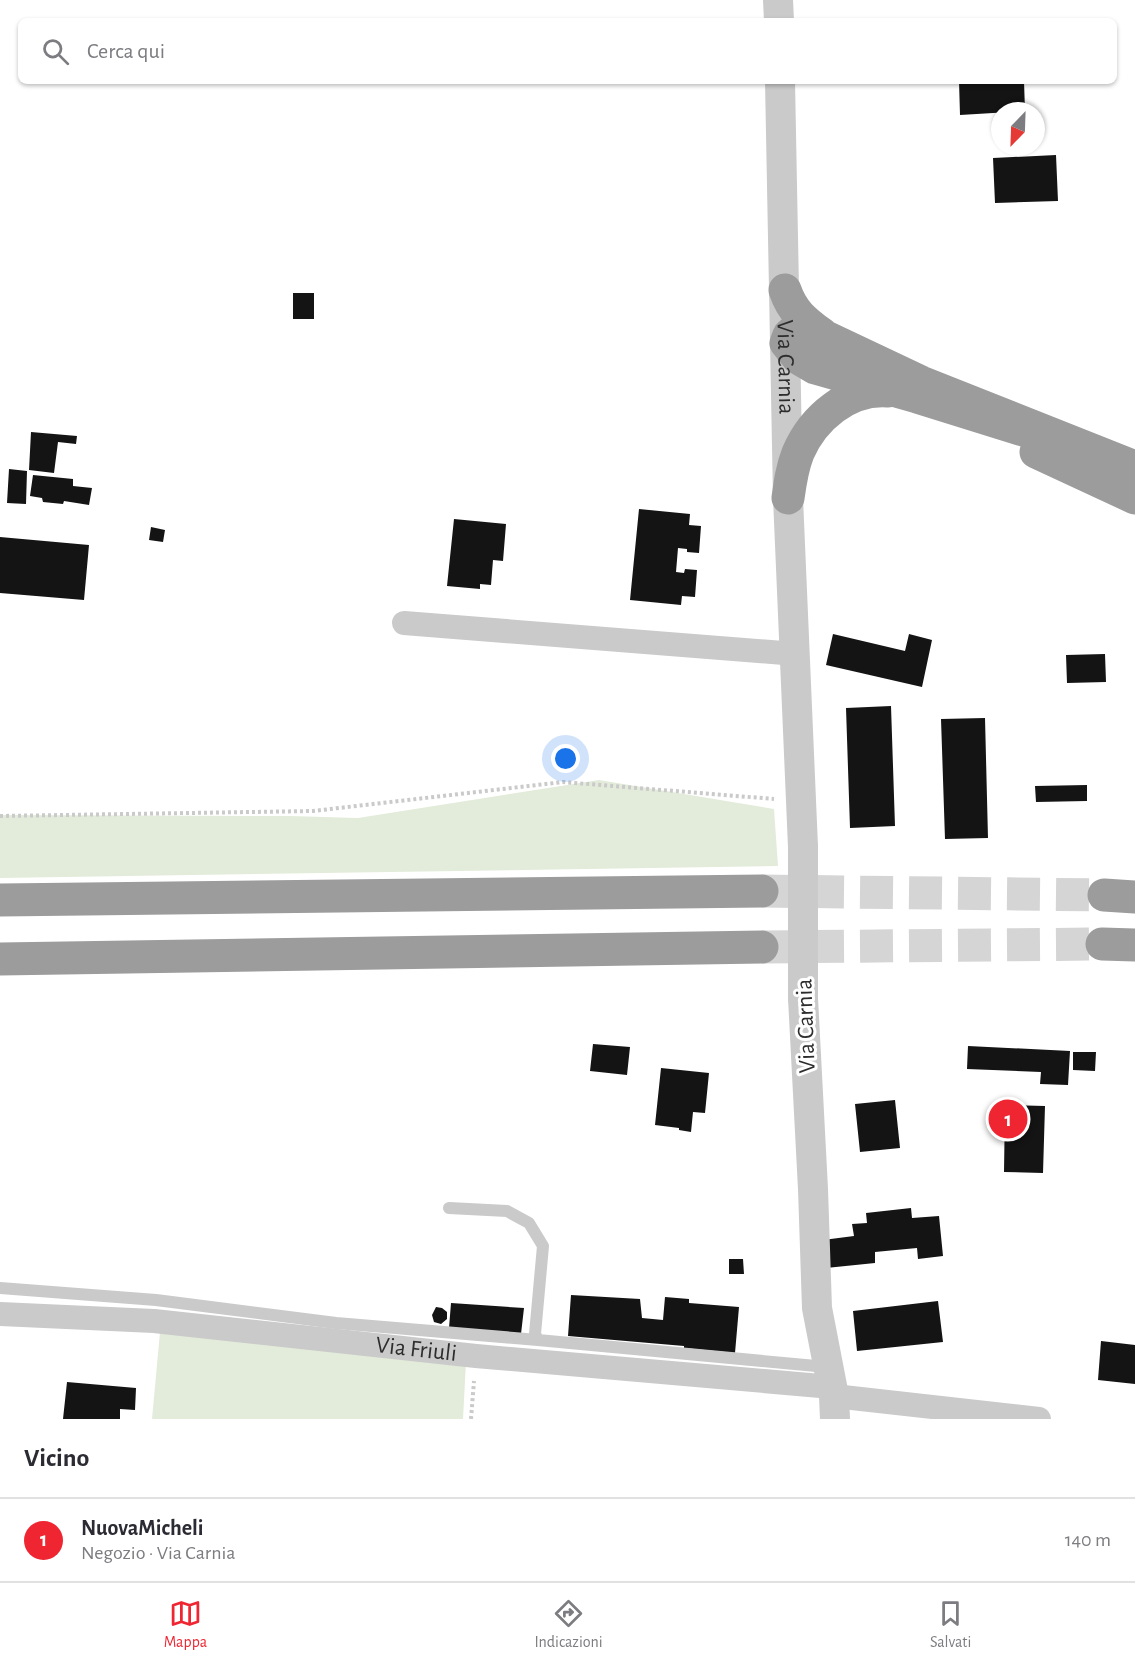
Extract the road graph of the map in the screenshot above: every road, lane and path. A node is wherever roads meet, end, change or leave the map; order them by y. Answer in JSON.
{"nodes":[{"id":1,"x":778,"y":0,"type":"edge"},
{"id":2,"x":779,"y":18,"type":"edge"},
{"id":3,"x":780,"y":84,"type":"edge"},
{"id":4,"x":785,"y":290,"type":"junction"},
{"id":5,"x":822,"y":334,"type":"junction"},
{"id":6,"x":786,"y":343,"type":"junction"},
{"id":7,"x":912,"y":390,"type":"junction"},
{"id":8,"x":1135,"y":442,"type":"edge"},
{"id":9,"x":1135,"y":467,"type":"edge"},
{"id":10,"x":788,"y":498,"type":"junction"},
{"id":11,"x":1135,"y":498,"type":"edge"},
{"id":12,"x":404,"y":623,"type":"dead end"},
{"id":13,"x":796,"y":654,"type":"junction"},
{"id":14,"x":802,"y":801,"type":"junction"},
{"id":15,"x":0,"y":816,"type":"edge"},
{"id":16,"x":762,"y":891,"type":"tunnel mouth"},
{"id":17,"x":0,"y":900,"type":"edge"},
{"id":18,"x":1102,"y":944,"type":"tunnel mouth"},
{"id":19,"x":1135,"y":945,"type":"edge"},
{"id":20,"x":762,"y":947,"type":"tunnel mouth"},
{"id":21,"x":0,"y":959,"type":"edge"},
{"id":22,"x":449,"y":1208,"type":"dead end"},
{"id":23,"x":0,"y":1288,"type":"edge"},
{"id":24,"x":0,"y":1320,"type":"edge"},
{"id":25,"x":538,"y":1340,"type":"junction"},
{"id":26,"x":476,"y":1356,"type":"junction"},
{"id":27,"x":832,"y":1392,"type":"edge"},
{"id":28,"x":471,"y":1419,"type":"edge"},
{"id":29,"x":1039,"y":1419,"type":"edge"}],
"edges":[{"from":1,"to":2,"type":"street"},
{"from":3,"to":4,"type":"street","name":"Via Carnia"},
{"from":4,"to":5,"type":"highway"},
{"from":4,"to":6,"type":"street","name":"Via Carnia"},
{"from":5,"to":6,"type":"highway"},
{"from":5,"to":7,"type":"highway"},
{"from":6,"to":7,"type":"highway"},
{"from":6,"to":10,"type":"street","name":"Via Carnia"},
{"from":7,"to":8,"type":"highway"},
{"from":7,"to":9,"type":"highway"},
{"from":7,"to":10,"type":"highway"},
{"from":7,"to":11,"type":"highway"},
{"from":10,"to":13,"type":"street","name":"Via Carnia"},
{"from":12,"to":13,"type":"street"},
{"from":13,"to":14,"type":"street","name":"Via Carnia"},
{"from":14,"to":15,"type":"path"},
{"from":14,"to":27,"type":"street","name":"Via Carnia","bridge":true},
{"from":16,"to":17,"type":"highway"},
{"from":18,"to":19,"type":"highway"},
{"from":20,"to":21,"type":"highway"},
{"from":22,"to":25,"type":"lane"},
{"from":23,"to":25,"type":"lane"},
{"from":24,"to":26,"type":"street","name":"Via Friuli"},
{"from":25,"to":27,"type":"lane"},
{"from":26,"to":27,"type":"street","name":"Via Friuli"},
{"from":26,"to":28,"type":"path"},
{"from":27,"to":29,"type":"street"}]}
